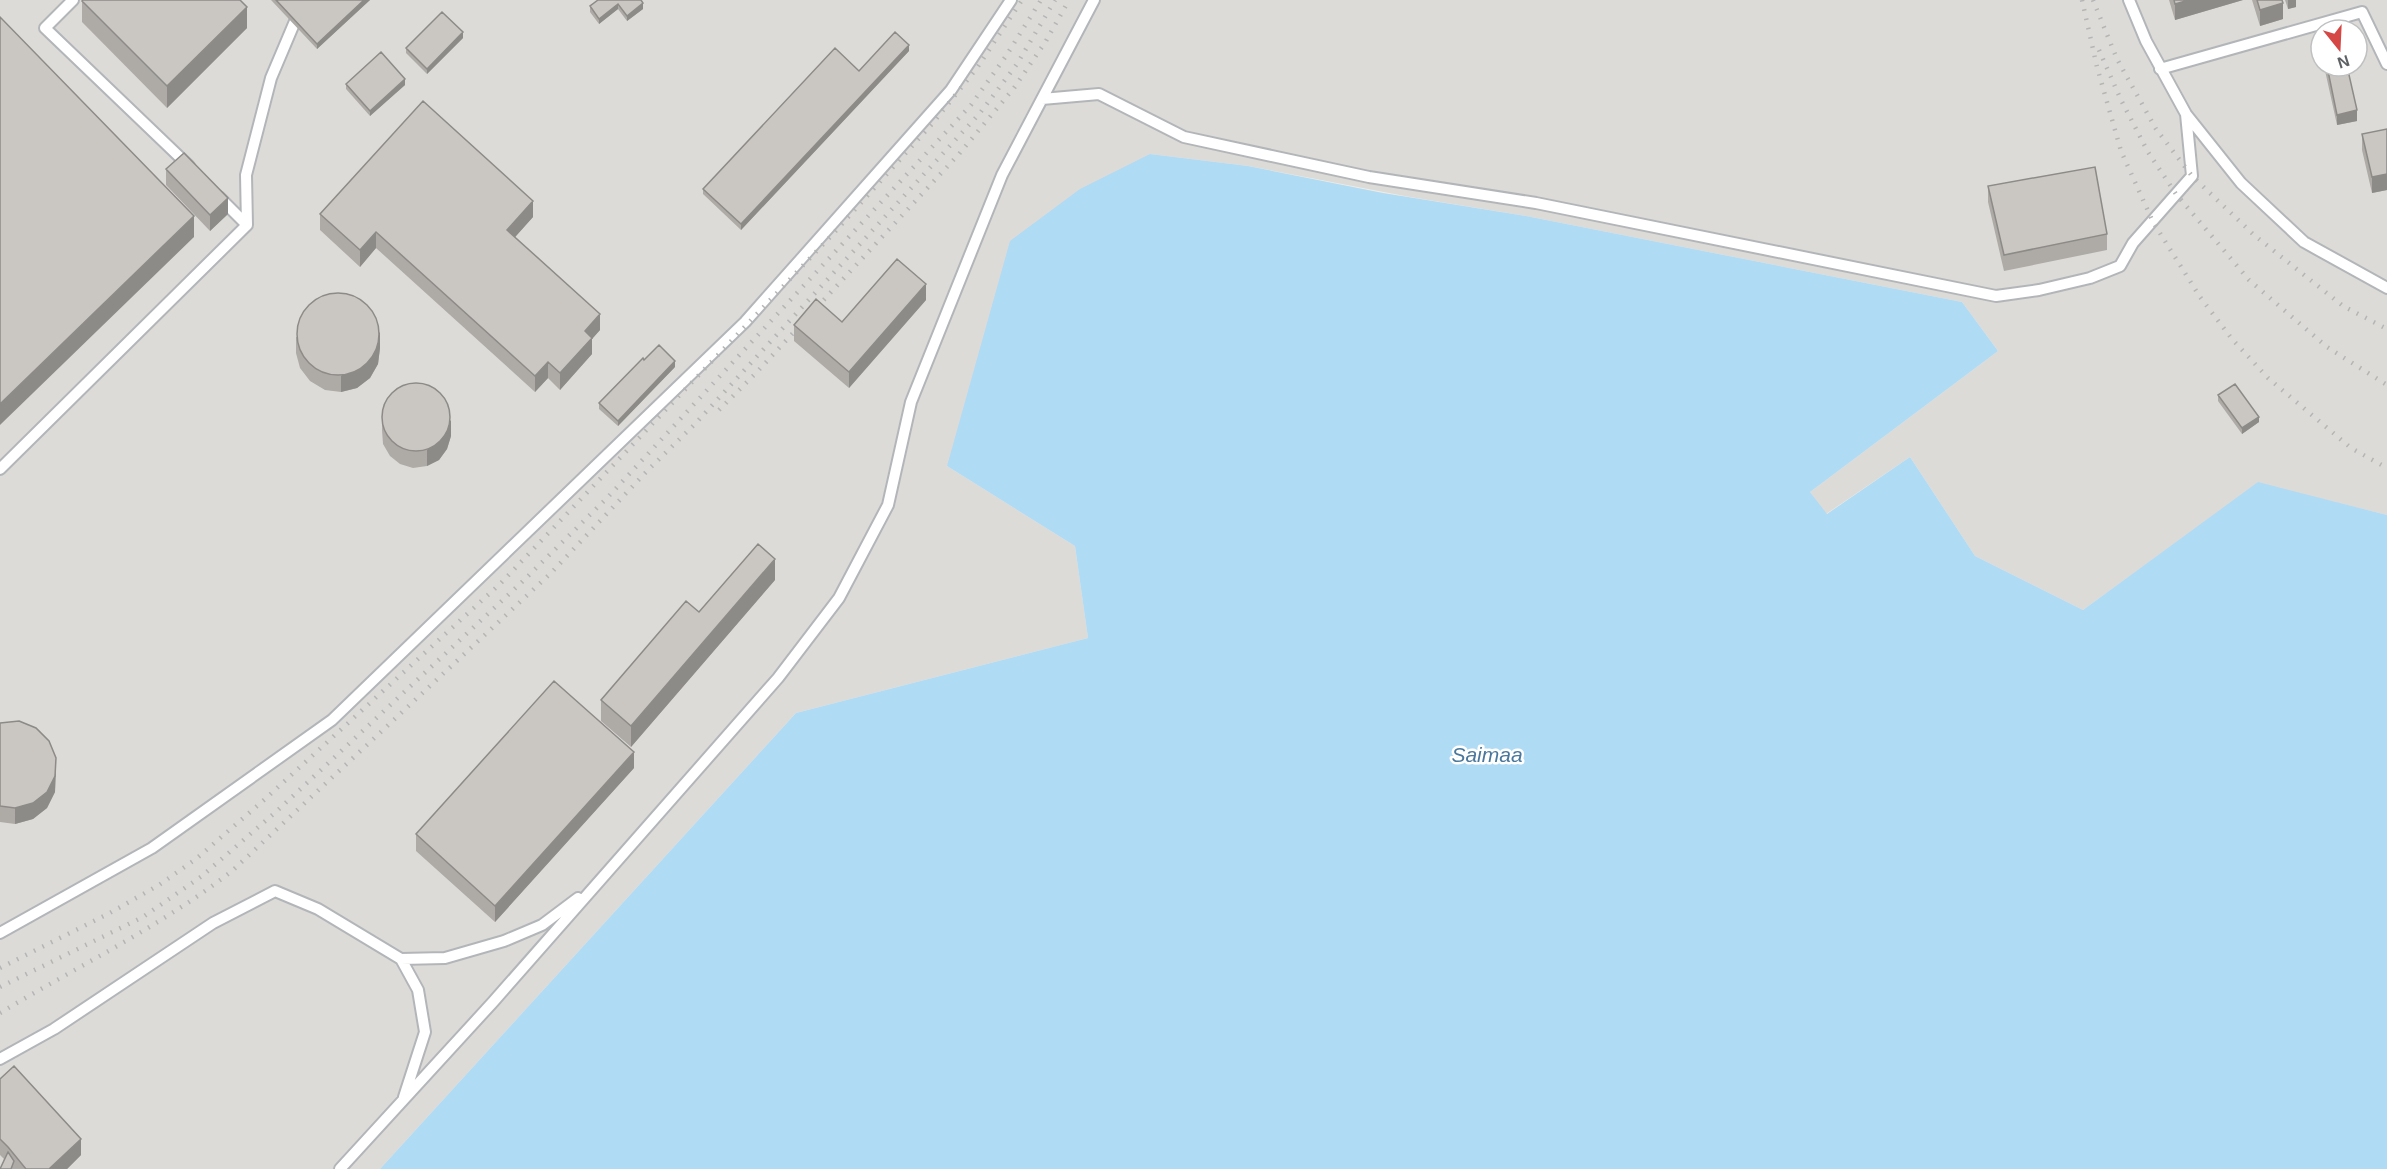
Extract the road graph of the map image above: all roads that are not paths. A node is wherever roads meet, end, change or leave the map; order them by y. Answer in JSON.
{"nodes":[{"id":1,"x":73,"y":0,"type":"edge"},
{"id":2,"x":304,"y":0,"type":"edge"},
{"id":3,"x":1011,"y":0,"type":"edge"},
{"id":4,"x":1094,"y":0,"type":"edge"},
{"id":5,"x":2129,"y":0,"type":"edge"},
{"id":6,"x":2387,"y":63,"type":"edge"},
{"id":7,"x":2160,"y":69,"type":"junction"},
{"id":8,"x":1041,"y":99,"type":"junction"},
{"id":9,"x":2186,"y":114,"type":"junction"},
{"id":10,"x":194,"y":171,"type":"edge"},
{"id":11,"x":209,"y":186,"type":"edge"},
{"id":12,"x":247,"y":225,"type":"junction"},
{"id":13,"x":2387,"y":288,"type":"edge"},
{"id":14,"x":0,"y":469,"type":"edge"},
{"id":15,"x":596,"y":884,"type":"junction"},
{"id":16,"x":0,"y":933,"type":"edge"},
{"id":17,"x":401,"y":959,"type":"junction"},
{"id":18,"x":0,"y":1059,"type":"edge"},
{"id":19,"x":403,"y":1100,"type":"junction"},
{"id":20,"x":340,"y":1169,"type":"edge"}],
"edges":[{"from":1,"to":10,"type":"lane"},
{"from":2,"to":12,"type":"lane"},
{"from":3,"to":16,"type":"lane"},
{"from":4,"to":8,"type":"lane"},
{"from":5,"to":7,"type":"lane"},
{"from":6,"to":7,"type":"lane"},
{"from":7,"to":9,"type":"lane"},
{"from":8,"to":9,"type":"lane"},
{"from":8,"to":15,"type":"lane"},
{"from":9,"to":13,"type":"lane"},
{"from":11,"to":12,"type":"lane"},
{"from":12,"to":14,"type":"lane"},
{"from":15,"to":17,"type":"lane"},
{"from":15,"to":19,"type":"lane"},
{"from":17,"to":18,"type":"lane"},
{"from":17,"to":19,"type":"lane"},
{"from":19,"to":20,"type":"lane"}]}
